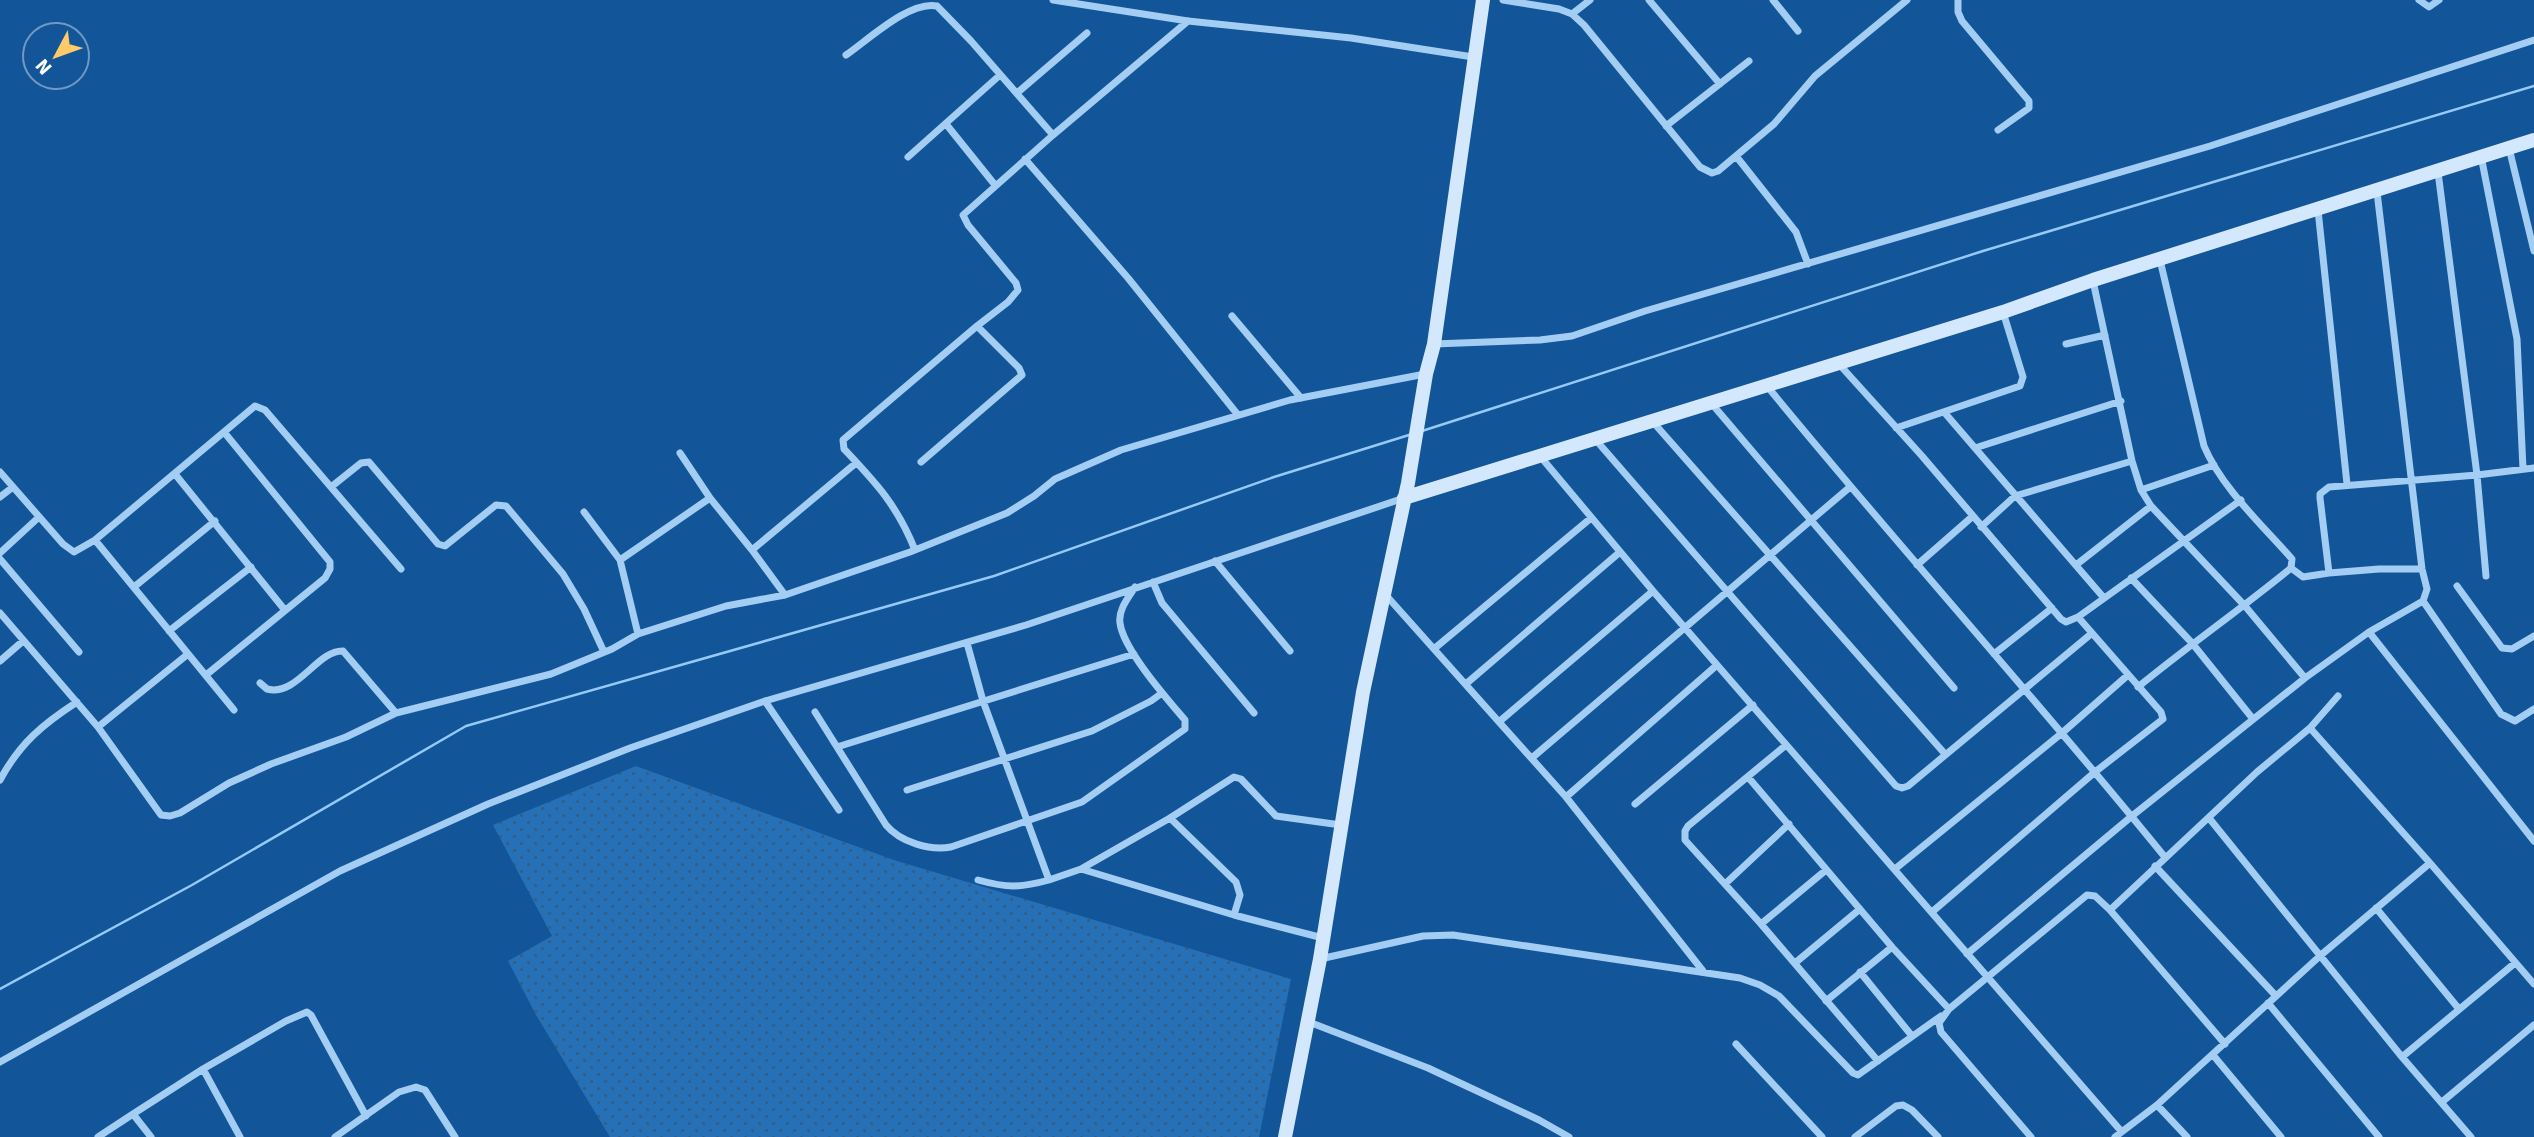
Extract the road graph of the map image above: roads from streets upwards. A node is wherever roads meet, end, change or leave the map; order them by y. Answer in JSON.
{"nodes":[{"id":1,"x":1053,"y":0,"type":"edge"},
{"id":2,"x":1483,"y":0,"type":"edge"},
{"id":3,"x":1503,"y":0,"type":"edge"},
{"id":4,"x":1590,"y":0,"type":"edge"},
{"id":5,"x":1649,"y":0,"type":"edge"},
{"id":6,"x":1773,"y":0,"type":"edge"},
{"id":7,"x":1907,"y":0,"type":"edge"},
{"id":8,"x":1958,"y":0,"type":"edge"},
{"id":9,"x":2419,"y":0,"type":"edge"},
{"id":10,"x":2438,"y":0,"type":"edge"},
{"id":11,"x":1572,"y":14,"type":"junction"},
{"id":12,"x":1188,"y":21,"type":"junction"},
{"id":13,"x":1798,"y":30,"type":"dead end"},
{"id":14,"x":1087,"y":33,"type":"dead end"},
{"id":15,"x":2534,"y":40,"type":"edge"},
{"id":16,"x":846,"y":55,"type":"dead end"},
{"id":17,"x":1473,"y":57,"type":"junction"},
{"id":18,"x":1749,"y":61,"type":"dead end"},
{"id":19,"x":1000,"y":75,"type":"junction"},
{"id":20,"x":1720,"y":84,"type":"junction"},
{"id":21,"x":1017,"y":93,"type":"junction"},
{"id":22,"x":946,"y":124,"type":"junction"},
{"id":23,"x":1666,"y":126,"type":"junction"},
{"id":24,"x":1998,"y":130,"type":"dead end"},
{"id":25,"x":1053,"y":135,"type":"junction"},
{"id":26,"x":2534,"y":140,"type":"edge"},
{"id":27,"x":2509,"y":148,"type":"junction"},
{"id":28,"x":1736,"y":156,"type":"junction"},
{"id":29,"x":2481,"y":156,"type":"junction"},
{"id":30,"x":908,"y":157,"type":"dead end"},
{"id":31,"x":1025,"y":159,"type":"junction"},
{"id":32,"x":2438,"y":172,"type":"junction"},
{"id":33,"x":995,"y":185,"type":"junction"},
{"id":34,"x":2377,"y":192,"type":"junction"},
{"id":35,"x":2318,"y":210,"type":"junction"},
{"id":36,"x":2534,"y":251,"type":"edge"},
{"id":37,"x":2160,"y":260,"type":"junction"},
{"id":38,"x":1808,"y":264,"type":"junction"},
{"id":39,"x":2093,"y":280,"type":"junction"},
{"id":40,"x":2003,"y":312,"type":"junction"},
{"id":41,"x":1231,"y":316,"type":"dead end"},
{"id":42,"x":977,"y":326,"type":"junction"},
{"id":43,"x":2105,"y":335,"type":"junction"},
{"id":44,"x":1434,"y":344,"type":"junction"},
{"id":45,"x":2066,"y":344,"type":"dead end"},
{"id":46,"x":1838,"y":363,"type":"junction"},
{"id":47,"x":1425,"y":380,"type":"junction"},
{"id":48,"x":1765,"y":384,"type":"junction"},
{"id":49,"x":1301,"y":398,"type":"junction"},
{"id":50,"x":2121,"y":401,"type":"junction"},
{"id":51,"x":1711,"y":403,"type":"junction"},
{"id":52,"x":1944,"y":412,"type":"junction"},
{"id":53,"x":1238,"y":415,"type":"junction"},
{"id":54,"x":1653,"y":422,"type":"junction"},
{"id":55,"x":1896,"y":428,"type":"junction"},
{"id":56,"x":224,"y":432,"type":"junction"},
{"id":57,"x":1595,"y":439,"type":"junction"},
{"id":58,"x":1975,"y":448,"type":"junction"},
{"id":59,"x":680,"y":453,"type":"dead end"},
{"id":60,"x":1540,"y":456,"type":"junction"},
{"id":61,"x":2133,"y":461,"type":"junction"},
{"id":62,"x":921,"y":462,"type":"dead end"},
{"id":63,"x":856,"y":463,"type":"junction"},
{"id":64,"x":2214,"y":466,"type":"junction"},
{"id":65,"x":2534,"y":468,"type":"edge"},
{"id":66,"x":2523,"y":469,"type":"junction"},
{"id":67,"x":0,"y":472,"type":"edge"},
{"id":68,"x":175,"y":474,"type":"junction"},
{"id":69,"x":2477,"y":475,"type":"junction"},
{"id":70,"x":2412,"y":479,"type":"junction"},
{"id":71,"x":2347,"y":484,"type":"junction"},
{"id":72,"x":13,"y":487,"type":"junction"},
{"id":73,"x":331,"y":487,"type":"junction"},
{"id":74,"x":1850,"y":487,"type":"junction"},
{"id":75,"x":2141,"y":490,"type":"junction"},
{"id":76,"x":2015,"y":496,"type":"junction"},
{"id":77,"x":0,"y":498,"type":"edge"},
{"id":78,"x":710,"y":498,"type":"junction"},
{"id":79,"x":1404,"y":498,"type":"junction"},
{"id":80,"x":2241,"y":500,"type":"junction"},
{"id":81,"x":2151,"y":506,"type":"junction"},
{"id":82,"x":584,"y":513,"type":"dead end"},
{"id":83,"x":1973,"y":516,"type":"junction"},
{"id":84,"x":39,"y":517,"type":"junction"},
{"id":85,"x":1591,"y":518,"type":"junction"},
{"id":86,"x":215,"y":521,"type":"junction"},
{"id":87,"x":1811,"y":521,"type":"junction"},
{"id":88,"x":1981,"y":527,"type":"junction"},
{"id":89,"x":95,"y":540,"type":"junction"},
{"id":90,"x":2183,"y":542,"type":"junction"},
{"id":91,"x":752,"y":550,"type":"junction"},
{"id":92,"x":915,"y":550,"type":"junction"},
{"id":93,"x":1620,"y":552,"type":"junction"},
{"id":94,"x":0,"y":553,"type":"edge"},
{"id":95,"x":1770,"y":556,"type":"junction"},
{"id":96,"x":0,"y":559,"type":"edge"},
{"id":97,"x":620,"y":560,"type":"junction"},
{"id":98,"x":1214,"y":561,"type":"junction"},
{"id":99,"x":1917,"y":565,"type":"junction"},
{"id":100,"x":2076,"y":565,"type":"junction"},
{"id":101,"x":251,"y":567,"type":"junction"},
{"id":102,"x":2291,"y":568,"type":"junction"},
{"id":103,"x":401,"y":569,"type":"dead end"},
{"id":104,"x":2422,"y":569,"type":"junction"},
{"id":105,"x":2329,"y":573,"type":"junction"},
{"id":106,"x":2486,"y":576,"type":"dead end"},
{"id":107,"x":2131,"y":579,"type":"junction"},
{"id":108,"x":1153,"y":582,"type":"junction"},
{"id":109,"x":2457,"y":586,"type":"dead end"},
{"id":110,"x":134,"y":587,"type":"junction"},
{"id":111,"x":1135,"y":587,"type":"junction"},
{"id":112,"x":1653,"y":591,"type":"junction"},
{"id":113,"x":1727,"y":591,"type":"junction"},
{"id":114,"x":1384,"y":593,"type":"junction"},
{"id":115,"x":785,"y":595,"type":"junction"},
{"id":116,"x":2104,"y":598,"type":"junction"},
{"id":117,"x":2423,"y":601,"type":"junction"},
{"id":118,"x":2245,"y":606,"type":"junction"},
{"id":119,"x":2052,"y":608,"type":"junction"},
{"id":120,"x":284,"y":609,"type":"junction"},
{"id":121,"x":0,"y":613,"type":"edge"},
{"id":122,"x":2078,"y":617,"type":"junction"},
{"id":123,"x":1685,"y":628,"type":"junction"},
{"id":124,"x":169,"y":631,"type":"junction"},
{"id":125,"x":2369,"y":632,"type":"junction"},
{"id":126,"x":2091,"y":634,"type":"junction"},
{"id":127,"x":638,"y":635,"type":"junction"},
{"id":128,"x":2534,"y":636,"type":"edge"},
{"id":129,"x":23,"y":641,"type":"junction"},
{"id":130,"x":967,"y":643,"type":"junction"},
{"id":131,"x":2192,"y":643,"type":"junction"},
{"id":132,"x":1435,"y":648,"type":"junction"},
{"id":133,"x":1290,"y":651,"type":"dead end"},
{"id":134,"x":79,"y":652,"type":"dead end"},
{"id":135,"x":604,"y":652,"type":"junction"},
{"id":136,"x":188,"y":654,"type":"junction"},
{"id":137,"x":1134,"y":654,"type":"junction"},
{"id":138,"x":1994,"y":654,"type":"junction"},
{"id":139,"x":0,"y":661,"type":"edge"},
{"id":140,"x":1717,"y":665,"type":"junction"},
{"id":141,"x":206,"y":675,"type":"junction"},
{"id":142,"x":2128,"y":676,"type":"junction"},
{"id":143,"x":2305,"y":678,"type":"junction"},
{"id":144,"x":260,"y":683,"type":"dead end"},
{"id":145,"x":1467,"y":683,"type":"junction"},
{"id":146,"x":2138,"y":687,"type":"junction"},
{"id":147,"x":1954,"y":688,"type":"dead end"},
{"id":148,"x":2023,"y":689,"type":"junction"},
{"id":149,"x":1162,"y":692,"type":"junction"},
{"id":150,"x":2338,"y":696,"type":"dead end"},
{"id":151,"x":765,"y":701,"type":"junction"},
{"id":152,"x":983,"y":701,"type":"junction"},
{"id":153,"x":77,"y":702,"type":"junction"},
{"id":154,"x":1753,"y":705,"type":"junction"},
{"id":155,"x":2534,"y":709,"type":"edge"},
{"id":156,"x":234,"y":710,"type":"dead end"},
{"id":157,"x":816,"y":712,"type":"dead end"},
{"id":158,"x":396,"y":713,"type":"junction"},
{"id":159,"x":1254,"y":713,"type":"dead end"},
{"id":160,"x":2253,"y":719,"type":"junction"},
{"id":161,"x":1500,"y":721,"type":"junction"},
{"id":162,"x":98,"y":727,"type":"junction"},
{"id":163,"x":2310,"y":728,"type":"junction"},
{"id":164,"x":2062,"y":733,"type":"junction"},
{"id":165,"x":1786,"y":745,"type":"junction"},
{"id":166,"x":837,"y":747,"type":"junction"},
{"id":167,"x":1945,"y":754,"type":"junction"},
{"id":168,"x":1533,"y":757,"type":"junction"},
{"id":169,"x":1005,"y":759,"type":"junction"},
{"id":170,"x":2095,"y":772,"type":"junction"},
{"id":171,"x":1748,"y":777,"type":"junction"},
{"id":172,"x":0,"y":780,"type":"edge"},
{"id":173,"x":907,"y":790,"type":"dead end"},
{"id":174,"x":1566,"y":797,"type":"junction"},
{"id":175,"x":1635,"y":804,"type":"dead end"},
{"id":176,"x":839,"y":810,"type":"dead end"},
{"id":177,"x":2132,"y":816,"type":"junction"},
{"id":178,"x":1170,"y":818,"type":"junction"},
{"id":179,"x":2208,"y":818,"type":"junction"},
{"id":180,"x":1028,"y":820,"type":"junction"},
{"id":181,"x":1789,"y":824,"type":"junction"},
{"id":182,"x":1341,"y":825,"type":"junction"},
{"id":183,"x":2534,"y":841,"type":"edge"},
{"id":184,"x":2164,"y":856,"type":"junction"},
{"id":185,"x":2430,"y":863,"type":"junction"},
{"id":186,"x":2155,"y":866,"type":"junction"},
{"id":187,"x":1081,"y":869,"type":"junction"},
{"id":188,"x":1895,"y":869,"type":"junction"},
{"id":189,"x":1826,"y":870,"type":"junction"},
{"id":190,"x":978,"y":880,"type":"dead end"},
{"id":191,"x":1049,"y":880,"type":"junction"},
{"id":192,"x":1725,"y":884,"type":"junction"},
{"id":193,"x":2376,"y":908,"type":"junction"},
{"id":194,"x":1860,"y":909,"type":"junction"},
{"id":195,"x":2110,"y":910,"type":"junction"},
{"id":196,"x":1932,"y":912,"type":"junction"},
{"id":197,"x":1234,"y":915,"type":"junction"},
{"id":198,"x":1761,"y":924,"type":"junction"},
{"id":199,"x":1323,"y":938,"type":"junction"},
{"id":200,"x":1892,"y":947,"type":"junction"},
{"id":201,"x":1967,"y":954,"type":"junction"},
{"id":202,"x":2321,"y":955,"type":"junction"},
{"id":203,"x":1320,"y":959,"type":"junction"},
{"id":204,"x":1795,"y":963,"type":"junction"},
{"id":205,"x":2515,"y":963,"type":"junction"},
{"id":206,"x":1703,"y":972,"type":"junction"},
{"id":207,"x":1860,"y":972,"type":"junction"},
{"id":208,"x":1986,"y":977,"type":"junction"},
{"id":209,"x":2534,"y":984,"type":"edge"},
{"id":210,"x":2276,"y":996,"type":"junction"},
{"id":211,"x":1826,"y":1001,"type":"junction"},
{"id":212,"x":2268,"y":1003,"type":"junction"},
{"id":213,"x":1949,"y":1009,"type":"junction"},
{"id":214,"x":2459,"y":1009,"type":"junction"},
{"id":215,"x":1941,"y":1016,"type":"junction"},
{"id":216,"x":1309,"y":1022,"type":"junction"},
{"id":217,"x":2534,"y":1025,"type":"edge"},
{"id":218,"x":1912,"y":1036,"type":"junction"},
{"id":219,"x":1736,"y":1044,"type":"dead end"},
{"id":220,"x":2225,"y":1044,"type":"junction"},
{"id":221,"x":2213,"y":1055,"type":"junction"},
{"id":222,"x":2402,"y":1057,"type":"junction"},
{"id":223,"x":1878,"y":1061,"type":"junction"},
{"id":224,"x":0,"y":1062,"type":"edge"},
{"id":225,"x":203,"y":1069,"type":"junction"},
{"id":226,"x":2442,"y":1102,"type":"junction"},
{"id":227,"x":2157,"y":1105,"type":"junction"},
{"id":228,"x":133,"y":1114,"type":"junction"},
{"id":229,"x":366,"y":1116,"type":"junction"},
{"id":230,"x":2118,"y":1134,"type":"edge"},
{"id":231,"x":98,"y":1137,"type":"edge"},
{"id":232,"x":151,"y":1137,"type":"edge"},
{"id":233,"x":240,"y":1137,"type":"edge"},
{"id":234,"x":335,"y":1137,"type":"edge"},
{"id":235,"x":454,"y":1137,"type":"edge"},
{"id":236,"x":1285,"y":1137,"type":"edge"},
{"id":237,"x":1569,"y":1137,"type":"edge"},
{"id":238,"x":1822,"y":1137,"type":"edge"},
{"id":239,"x":1854,"y":1137,"type":"edge"},
{"id":240,"x":1938,"y":1137,"type":"edge"},
{"id":241,"x":2031,"y":1137,"type":"edge"},
{"id":242,"x":2186,"y":1137,"type":"edge"},
{"id":243,"x":2281,"y":1137,"type":"edge"},
{"id":244,"x":2379,"y":1137,"type":"edge"},
{"id":245,"x":2471,"y":1137,"type":"edge"}],
"edges":[{"from":1,"to":12,"type":"street"},
{"from":2,"to":17,"type":"street"},
{"from":3,"to":11,"type":"street"},
{"from":4,"to":11,"type":"street"},
{"from":5,"to":20,"type":"street"},
{"from":6,"to":13,"type":"street"},
{"from":7,"to":28,"type":"street"},
{"from":8,"to":24,"type":"street"},
{"from":9,"to":10,"type":"street"},
{"from":11,"to":23,"type":"street"},
{"from":12,"to":17,"type":"street"},
{"from":12,"to":25,"type":"street"},
{"from":14,"to":21,"type":"street"},
{"from":15,"to":38,"type":"street"},
{"from":16,"to":19,"type":"street"},
{"from":17,"to":44,"type":"street"},
{"from":18,"to":20,"type":"street"},
{"from":19,"to":21,"type":"street"},
{"from":19,"to":22,"type":"street"},
{"from":20,"to":23,"type":"street"},
{"from":21,"to":25,"type":"street"},
{"from":22,"to":30,"type":"street"},
{"from":22,"to":33,"type":"street"},
{"from":23,"to":28,"type":"street"},
{"from":25,"to":31,"type":"street"},
{"from":26,"to":27,"type":"street"},
{"from":27,"to":29,"type":"street"},
{"from":27,"to":36,"type":"street"},
{"from":28,"to":38,"type":"street"},
{"from":29,"to":32,"type":"street"},
{"from":29,"to":66,"type":"street"},
{"from":31,"to":33,"type":"street"},
{"from":31,"to":53,"type":"street"},
{"from":32,"to":34,"type":"street"},
{"from":32,"to":69,"type":"street"},
{"from":33,"to":42,"type":"street"},
{"from":34,"to":35,"type":"street"},
{"from":34,"to":70,"type":"street"},
{"from":35,"to":37,"type":"street"},
{"from":35,"to":71,"type":"street"},
{"from":37,"to":39,"type":"street"},
{"from":37,"to":64,"type":"street"},
{"from":38,"to":44,"type":"street"},
{"from":39,"to":40,"type":"street"},
{"from":39,"to":43,"type":"street"},
{"from":40,"to":46,"type":"street"},
{"from":40,"to":52,"type":"street"},
{"from":41,"to":49,"type":"street"},
{"from":42,"to":62,"type":"street"},
{"from":42,"to":63,"type":"street"},
{"from":43,"to":45,"type":"street"},
{"from":43,"to":50,"type":"street"},
{"from":44,"to":47,"type":"street"},
{"from":46,"to":48,"type":"street"},
{"from":46,"to":55,"type":"street"},
{"from":47,"to":49,"type":"street"},
{"from":47,"to":79,"type":"street"},
{"from":48,"to":51,"type":"street"},
{"from":48,"to":74,"type":"street"},
{"from":49,"to":53,"type":"street"},
{"from":50,"to":58,"type":"street"},
{"from":50,"to":61,"type":"street"},
{"from":51,"to":54,"type":"street"},
{"from":51,"to":87,"type":"street"},
{"from":52,"to":55,"type":"street"},
{"from":52,"to":58,"type":"street"},
{"from":53,"to":92,"type":"street"},
{"from":54,"to":57,"type":"street"},
{"from":54,"to":95,"type":"street"},
{"from":55,"to":83,"type":"street"},
{"from":56,"to":68,"type":"street"},
{"from":56,"to":73,"type":"street"},
{"from":56,"to":120,"type":"street"},
{"from":57,"to":60,"type":"street"},
{"from":57,"to":113,"type":"street"},
{"from":58,"to":76,"type":"street"},
{"from":59,"to":78,"type":"street"},
{"from":60,"to":79,"type":"street"},
{"from":60,"to":85,"type":"street"},
{"from":61,"to":75,"type":"street"},
{"from":61,"to":76,"type":"street"},
{"from":63,"to":91,"type":"street"},
{"from":63,"to":92,"type":"street"},
{"from":64,"to":75,"type":"street"},
{"from":64,"to":80,"type":"street"},
{"from":65,"to":66,"type":"street"},
{"from":66,"to":69,"type":"street"},
{"from":67,"to":72,"type":"street"},
{"from":68,"to":86,"type":"street"},
{"from":68,"to":89,"type":"street"},
{"from":69,"to":70,"type":"street"},
{"from":69,"to":106,"type":"street"},
{"from":70,"to":71,"type":"street"},
{"from":70,"to":104,"type":"street"},
{"from":71,"to":105,"type":"street"},
{"from":72,"to":77,"type":"street"},
{"from":72,"to":84,"type":"street"},
{"from":73,"to":103,"type":"street"},
{"from":73,"to":135,"type":"street"},
{"from":74,"to":87,"type":"street"},
{"from":74,"to":99,"type":"street"},
{"from":75,"to":81,"type":"street"},
{"from":76,"to":88,"type":"street"},
{"from":76,"to":100,"type":"street"},
{"from":78,"to":91,"type":"street"},
{"from":78,"to":97,"type":"street"},
{"from":79,"to":98,"type":"street"},
{"from":79,"to":114,"type":"street"},
{"from":80,"to":90,"type":"street"},
{"from":80,"to":102,"type":"street"},
{"from":81,"to":90,"type":"street"},
{"from":81,"to":100,"type":"street"},
{"from":82,"to":97,"type":"street"},
{"from":83,"to":88,"type":"street"},
{"from":83,"to":99,"type":"street"},
{"from":84,"to":89,"type":"street"},
{"from":84,"to":94,"type":"street"},
{"from":85,"to":93,"type":"street"},
{"from":85,"to":132,"type":"street"},
{"from":86,"to":101,"type":"street"},
{"from":86,"to":110,"type":"street"},
{"from":87,"to":95,"type":"street"},
{"from":87,"to":147,"type":"street"},
{"from":88,"to":119,"type":"street"},
{"from":89,"to":110,"type":"street"},
{"from":90,"to":107,"type":"street"},
{"from":90,"to":118,"type":"street"},
{"from":91,"to":115,"type":"street"},
{"from":92,"to":115,"type":"street"},
{"from":93,"to":112,"type":"street"},
{"from":93,"to":145,"type":"street"},
{"from":95,"to":113,"type":"street"},
{"from":95,"to":167,"type":"street"},
{"from":96,"to":134,"type":"street"},
{"from":97,"to":127,"type":"street"},
{"from":98,"to":108,"type":"street"},
{"from":98,"to":133,"type":"street"},
{"from":99,"to":138,"type":"street"},
{"from":100,"to":116,"type":"street"},
{"from":101,"to":120,"type":"street"},
{"from":101,"to":124,"type":"street"},
{"from":102,"to":105,"type":"street"},
{"from":102,"to":118,"type":"street"},
{"from":104,"to":105,"type":"street"},
{"from":104,"to":117,"type":"street"},
{"from":107,"to":116,"type":"street"},
{"from":107,"to":131,"type":"street"},
{"from":108,"to":111,"type":"street"},
{"from":108,"to":159,"type":"street"},
{"from":109,"to":128,"type":"street"},
{"from":110,"to":124,"type":"street"},
{"from":111,"to":130,"type":"street"},
{"from":111,"to":137,"type":"street"},
{"from":112,"to":123,"type":"street"},
{"from":112,"to":161,"type":"street"},
{"from":113,"to":123,"type":"street"},
{"from":113,"to":167,"type":"street"},
{"from":114,"to":132,"type":"street"},
{"from":114,"to":182,"type":"street"},
{"from":115,"to":127,"type":"street"},
{"from":116,"to":122,"type":"street"},
{"from":117,"to":125,"type":"street"},
{"from":117,"to":155,"type":"street"},
{"from":118,"to":131,"type":"street"},
{"from":118,"to":143,"type":"street"},
{"from":119,"to":122,"type":"street"},
{"from":119,"to":138,"type":"street"},
{"from":120,"to":141,"type":"street"},
{"from":121,"to":129,"type":"street"},
{"from":122,"to":126,"type":"street"},
{"from":123,"to":140,"type":"street"},
{"from":123,"to":168,"type":"street"},
{"from":124,"to":136,"type":"street"},
{"from":125,"to":143,"type":"street"},
{"from":125,"to":183,"type":"street"},
{"from":126,"to":142,"type":"street"},
{"from":126,"to":148,"type":"street"},
{"from":127,"to":135,"type":"street"},
{"from":129,"to":139,"type":"street"},
{"from":129,"to":153,"type":"street"},
{"from":130,"to":151,"type":"street"},
{"from":130,"to":152,"type":"street"},
{"from":131,"to":146,"type":"street"},
{"from":131,"to":160,"type":"street"},
{"from":132,"to":145,"type":"street"},
{"from":135,"to":158,"type":"street"},
{"from":136,"to":141,"type":"street"},
{"from":136,"to":162,"type":"street"},
{"from":137,"to":149,"type":"street"},
{"from":137,"to":152,"type":"street"},
{"from":138,"to":148,"type":"street"},
{"from":140,"to":154,"type":"street"},
{"from":140,"to":174,"type":"street"},
{"from":141,"to":156,"type":"street"},
{"from":142,"to":146,"type":"street"},
{"from":142,"to":164,"type":"street"},
{"from":143,"to":160,"type":"street"},
{"from":144,"to":158,"type":"street"},
{"from":145,"to":161,"type":"street"},
{"from":146,"to":170,"type":"street"},
{"from":148,"to":164,"type":"street"},
{"from":148,"to":167,"type":"street"},
{"from":149,"to":169,"type":"street"},
{"from":149,"to":180,"type":"street"},
{"from":150,"to":163,"type":"street"},
{"from":151,"to":176,"type":"street"},
{"from":151,"to":224,"type":"street"},
{"from":152,"to":166,"type":"street"},
{"from":152,"to":169,"type":"street"},
{"from":153,"to":162,"type":"street"},
{"from":153,"to":172,"type":"street"},
{"from":154,"to":165,"type":"street"},
{"from":154,"to":175,"type":"street"},
{"from":157,"to":166,"type":"street"},
{"from":158,"to":162,"type":"street"},
{"from":160,"to":177,"type":"street"},
{"from":161,"to":168,"type":"street"},
{"from":163,"to":179,"type":"street"},
{"from":163,"to":185,"type":"street"},
{"from":164,"to":170,"type":"street"},
{"from":164,"to":188,"type":"street"},
{"from":165,"to":171,"type":"street"},
{"from":165,"to":188,"type":"street"},
{"from":166,"to":180,"type":"street"},
{"from":168,"to":174,"type":"street"},
{"from":169,"to":173,"type":"street"},
{"from":169,"to":180,"type":"street"},
{"from":170,"to":177,"type":"street"},
{"from":170,"to":196,"type":"street"},
{"from":171,"to":181,"type":"street"},
{"from":171,"to":192,"type":"street"},
{"from":174,"to":206,"type":"street"},
{"from":177,"to":184,"type":"street"},
{"from":177,"to":201,"type":"street"},
{"from":178,"to":182,"type":"street"},
{"from":178,"to":187,"type":"street"},
{"from":178,"to":197,"type":"street"},
{"from":179,"to":184,"type":"street"},
{"from":179,"to":202,"type":"street"},
{"from":180,"to":191,"type":"street"},
{"from":181,"to":189,"type":"street"},
{"from":181,"to":192,"type":"street"},
{"from":182,"to":199,"type":"street"},
{"from":184,"to":186,"type":"street"},
{"from":185,"to":193,"type":"street"},
{"from":185,"to":205,"type":"street"},
{"from":186,"to":195,"type":"street"},
{"from":186,"to":210,"type":"street"},
{"from":187,"to":191,"type":"street"},
{"from":187,"to":197,"type":"street"},
{"from":188,"to":196,"type":"street"},
{"from":189,"to":194,"type":"street"},
{"from":189,"to":198,"type":"street"},
{"from":190,"to":191,"type":"street"},
{"from":192,"to":198,"type":"street"},
{"from":193,"to":202,"type":"street"},
{"from":193,"to":214,"type":"street"},
{"from":194,"to":200,"type":"street"},
{"from":194,"to":204,"type":"street"},
{"from":195,"to":208,"type":"street"},
{"from":195,"to":220,"type":"street"},
{"from":196,"to":201,"type":"street"},
{"from":197,"to":199,"type":"street"},
{"from":198,"to":204,"type":"street"},
{"from":199,"to":203,"type":"street"},
{"from":200,"to":207,"type":"street"},
{"from":200,"to":213,"type":"street"},
{"from":201,"to":208,"type":"street"},
{"from":202,"to":210,"type":"street"},
{"from":202,"to":222,"type":"street"},
{"from":203,"to":206,"type":"street"},
{"from":203,"to":216,"type":"street"},
{"from":204,"to":211,"type":"street"},
{"from":205,"to":209,"type":"street"},
{"from":205,"to":214,"type":"street"},
{"from":206,"to":223,"type":"street"},
{"from":207,"to":211,"type":"street"},
{"from":207,"to":218,"type":"street"},
{"from":208,"to":213,"type":"street"},
{"from":208,"to":230,"type":"street"},
{"from":210,"to":212,"type":"street"},
{"from":211,"to":223,"type":"street"},
{"from":212,"to":220,"type":"street"},
{"from":212,"to":244,"type":"street"},
{"from":213,"to":215,"type":"street"},
{"from":214,"to":222,"type":"street"},
{"from":215,"to":218,"type":"street"},
{"from":215,"to":241,"type":"street"},
{"from":216,"to":236,"type":"street"},
{"from":216,"to":237,"type":"street"},
{"from":217,"to":226,"type":"street"},
{"from":218,"to":223,"type":"street"},
{"from":219,"to":238,"type":"street"},
{"from":220,"to":221,"type":"street"},
{"from":221,"to":227,"type":"street"},
{"from":221,"to":243,"type":"street"},
{"from":222,"to":226,"type":"street"},
{"from":225,"to":228,"type":"street"},
{"from":225,"to":229,"type":"street"},
{"from":225,"to":233,"type":"street"},
{"from":226,"to":245,"type":"street"},
{"from":227,"to":230,"type":"street"},
{"from":227,"to":242,"type":"street"},
{"from":228,"to":231,"type":"street"},
{"from":228,"to":232,"type":"street"},
{"from":229,"to":234,"type":"street"},
{"from":229,"to":235,"type":"street"},
{"from":239,"to":240,"type":"street"}]}
